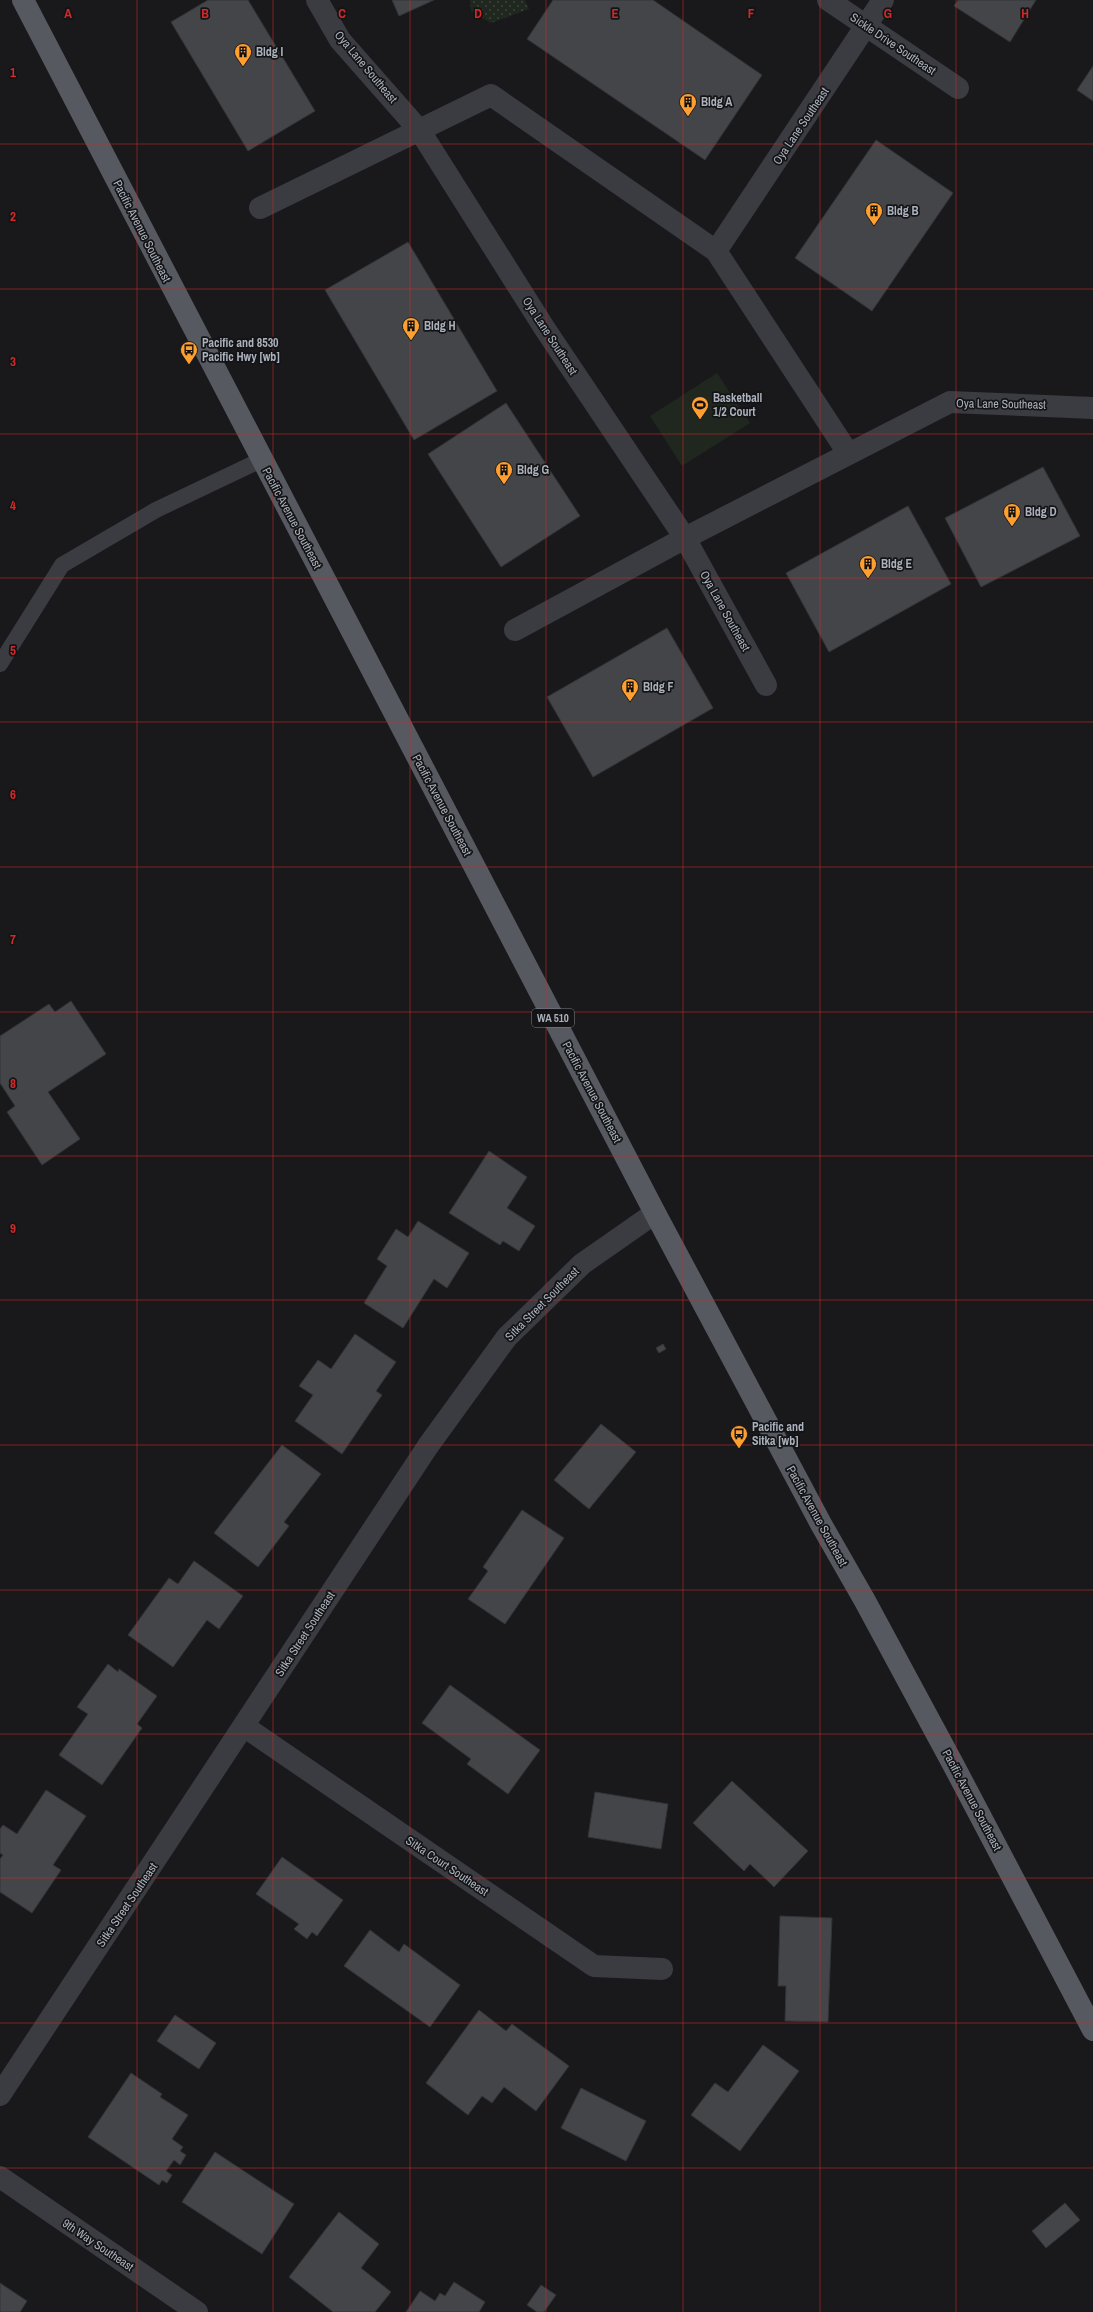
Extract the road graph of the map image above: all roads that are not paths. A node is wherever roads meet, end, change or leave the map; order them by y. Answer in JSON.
{"nodes":[{"id":1,"x":23,"y":0,"type":"edge"},
{"id":2,"x":317,"y":0,"type":"edge"},
{"id":3,"x":828,"y":0,"type":"edge"},
{"id":4,"x":883,"y":0,"type":"edge"},
{"id":5,"x":866,"y":26,"type":"junction"},
{"id":6,"x":958,"y":88,"type":"dead end"},
{"id":7,"x":420,"y":131,"type":"junction"},
{"id":8,"x":260,"y":208,"type":"dead end"},
{"id":9,"x":716,"y":251,"type":"junction"},
{"id":10,"x":1093,"y":408,"type":"edge"},
{"id":11,"x":848,"y":453,"type":"junction"},
{"id":12,"x":261,"y":460,"type":"junction"},
{"id":13,"x":685,"y":538,"type":"junction"},
{"id":14,"x":515,"y":630,"type":"dead end"},
{"id":15,"x":0,"y":664,"type":"edge"},
{"id":16,"x":766,"y":685,"type":"dead end"},
{"id":17,"x":655,"y":1213,"type":"junction"},
{"id":18,"x":245,"y":1727,"type":"junction"},
{"id":19,"x":662,"y":1969,"type":"dead end"},
{"id":20,"x":1093,"y":2030,"type":"edge"},
{"id":21,"x":0,"y":2095,"type":"edge"},
{"id":22,"x":0,"y":2177,"type":"edge"},
{"id":23,"x":197,"y":2312,"type":"edge"}],
"edges":[{"from":1,"to":12,"type":"main road","name":"Pacific Avenue Southeast","number":"WA 510"},
{"from":2,"to":7,"type":"street","name":"Oya Lane Southeast"},
{"from":3,"to":5,"type":"street","name":"Sickle Drive Southeast"},
{"from":4,"to":5,"type":"street","name":"Oya Lane Southeast"},
{"from":5,"to":6,"type":"street","name":"Sickle Drive Southeast"},
{"from":5,"to":9,"type":"street","name":"Oya Lane Southeast"},
{"from":7,"to":8,"type":"street"},
{"from":7,"to":9,"type":"street"},
{"from":7,"to":13,"type":"street","name":"Oya Lane Southeast"},
{"from":9,"to":11,"type":"street"},
{"from":10,"to":11,"type":"street","name":"Oya Lane Southeast"},
{"from":11,"to":13,"type":"street","name":"Oya Lane Southeast"},
{"from":12,"to":15,"type":"lane"},
{"from":12,"to":17,"type":"main road","name":"Pacific Avenue Southeast","number":"WA 510"},
{"from":13,"to":14,"type":"street","name":"Oya Lane Southeast"},
{"from":13,"to":16,"type":"street","name":"Oya Lane Southeast"},
{"from":17,"to":18,"type":"street","name":"Sitka Street Southeast"},
{"from":17,"to":20,"type":"main road","name":"Pacific Avenue Southeast","number":"WA 510"},
{"from":18,"to":19,"type":"street","name":"Sitka Court Southeast"},
{"from":18,"to":21,"type":"street","name":"Sitka Street Southeast"},
{"from":22,"to":23,"type":"street","name":"9th Way Southeast"}]}
